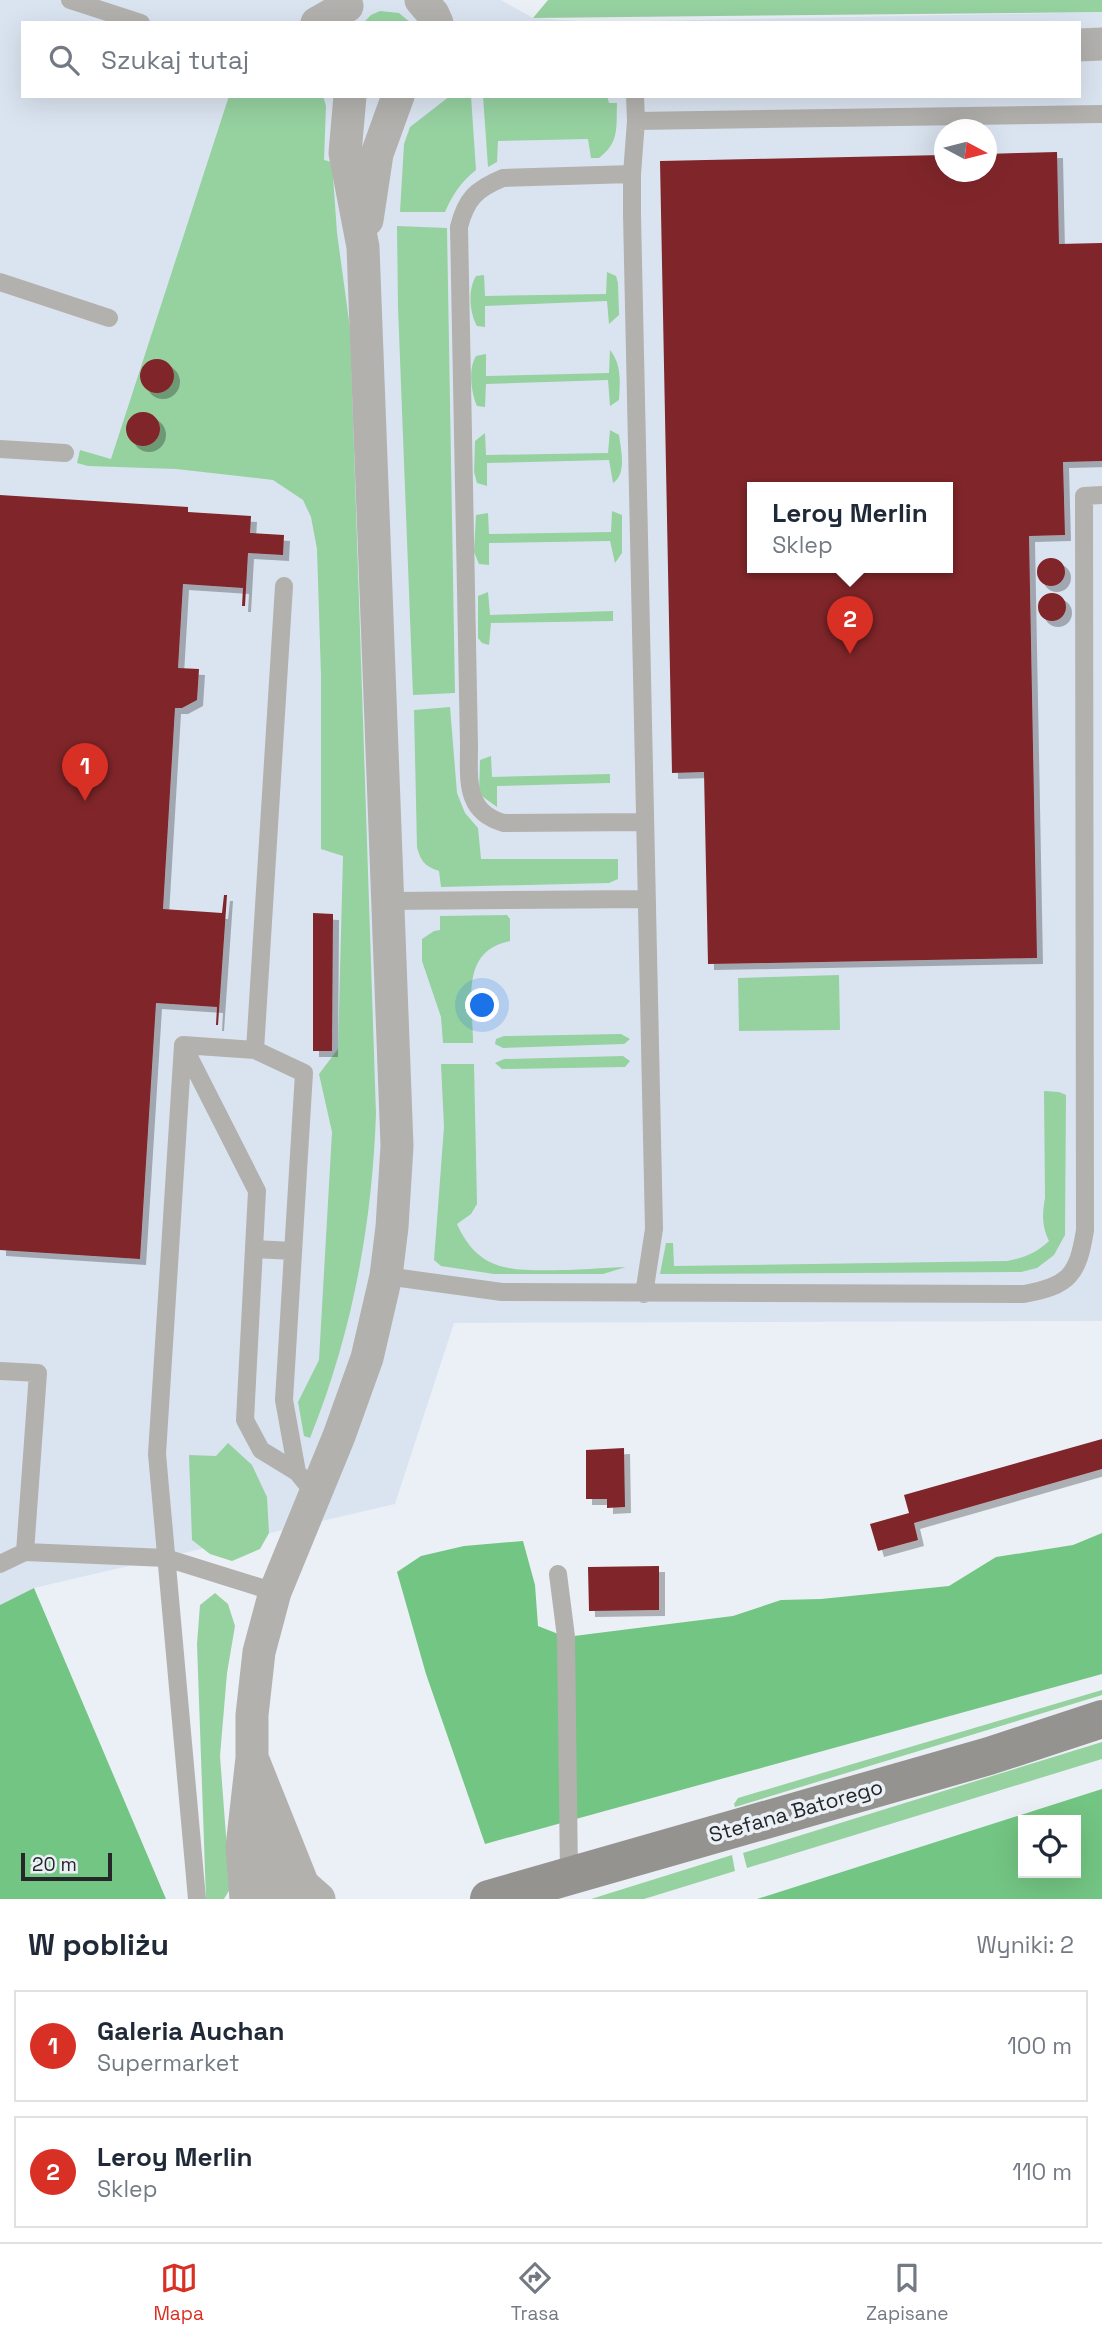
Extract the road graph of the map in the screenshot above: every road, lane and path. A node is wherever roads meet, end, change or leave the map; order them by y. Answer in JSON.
{"nodes":[{"id":1,"x":70,"y":0,"type":"edge"},
{"id":2,"x":346,"y":10,"type":"edge"},
{"id":3,"x":135,"y":21,"type":"edge"},
{"id":4,"x":321,"y":21,"type":"edge"},
{"id":5,"x":1102,"y":44,"type":"edge"},
{"id":6,"x":1081,"y":45,"type":"edge"},
{"id":7,"x":350,"y":98,"type":"edge"},
{"id":8,"x":397,"y":98,"type":"edge"},
{"id":9,"x":635,"y":98,"type":"edge"},
{"id":10,"x":1102,"y":114,"type":"edge"},
{"id":11,"x":636,"y":121,"type":"junction"},
{"id":12,"x":632,"y":174,"type":"junction"},
{"id":13,"x":363,"y":247,"type":"junction"},
{"id":14,"x":0,"y":282,"type":"edge"},
{"id":15,"x":109,"y":318,"type":"dead end"},
{"id":16,"x":0,"y":449,"type":"edge"},
{"id":17,"x":65,"y":453,"type":"dead end"},
{"id":18,"x":1102,"y":495,"type":"edge"},
{"id":19,"x":284,"y":586,"type":"dead end"},
{"id":20,"x":645,"y":822,"type":"junction"},
{"id":21,"x":647,"y":899,"type":"junction"},
{"id":22,"x":388,"y":901,"type":"junction"},
{"id":23,"x":183,"y":1045,"type":"junction"},
{"id":24,"x":255,"y":1050,"type":"junction"},
{"id":25,"x":254,"y":1249,"type":"junction"},
{"id":26,"x":293,"y":1251,"type":"junction"},
{"id":27,"x":386,"y":1276,"type":"junction"},
{"id":28,"x":644,"y":1294,"type":"junction"},
{"id":29,"x":0,"y":1371,"type":"edge"},
{"id":30,"x":306,"y":1483,"type":"junction"},
{"id":31,"x":25,"y":1552,"type":"junction"},
{"id":32,"x":166,"y":1558,"type":"junction"},
{"id":33,"x":0,"y":1564,"type":"edge"},
{"id":34,"x":558,"y":1574,"type":"dead end"},
{"id":35,"x":275,"y":1592,"type":"junction"},
{"id":36,"x":1102,"y":1719,"type":"edge"},
{"id":37,"x":252,"y":1758,"type":"junction"},
{"id":38,"x":569,"y":1875,"type":"junction"},
{"id":39,"x":197,"y":1899,"type":"edge"},
{"id":40,"x":246,"y":1899,"type":"edge"},
{"id":41,"x":279,"y":1899,"type":"edge"},
{"id":42,"x":319,"y":1899,"type":"edge"},
{"id":43,"x":489,"y":1899,"type":"edge"}],
"edges":[{"from":1,"to":3,"type":"lane"},
{"from":2,"to":4,"type":"street"},
{"from":5,"to":6,"type":"street"},
{"from":7,"to":13,"type":"street"},
{"from":8,"to":13,"type":"street"},
{"from":9,"to":11,"type":"lane"},
{"from":10,"to":11,"type":"lane"},
{"from":11,"to":12,"type":"lane"},
{"from":12,"to":20,"type":"lane"},
{"from":12,"to":20,"type":"lane"},
{"from":13,"to":22,"type":"street"},
{"from":14,"to":15,"type":"lane"},
{"from":16,"to":17,"type":"lane"},
{"from":18,"to":28,"type":"lane"},
{"from":19,"to":24,"type":"lane"},
{"from":20,"to":21,"type":"lane"},
{"from":21,"to":22,"type":"lane"},
{"from":21,"to":28,"type":"lane"},
{"from":22,"to":27,"type":"street"},
{"from":23,"to":24,"type":"lane"},
{"from":23,"to":25,"type":"lane"},
{"from":23,"to":32,"type":"lane"},
{"from":24,"to":26,"type":"lane"},
{"from":25,"to":26,"type":"lane"},
{"from":25,"to":30,"type":"lane"},
{"from":26,"to":30,"type":"lane"},
{"from":27,"to":28,"type":"lane"},
{"from":27,"to":30,"type":"street"},
{"from":29,"to":31,"type":"lane"},
{"from":30,"to":35,"type":"street"},
{"from":31,"to":32,"type":"lane"},
{"from":31,"to":33,"type":"lane"},
{"from":32,"to":35,"type":"lane"},
{"from":32,"to":39,"type":"lane"},
{"from":34,"to":38,"type":"lane"},
{"from":35,"to":37,"type":"street"},
{"from":36,"to":38,"type":"main road","name":"Stefana Batorego"},
{"from":37,"to":40,"type":"street"},
{"from":37,"to":41,"type":"street"},
{"from":37,"to":42,"type":"street"},
{"from":38,"to":43,"type":"main road","name":"Stefana Batorego"}]}
